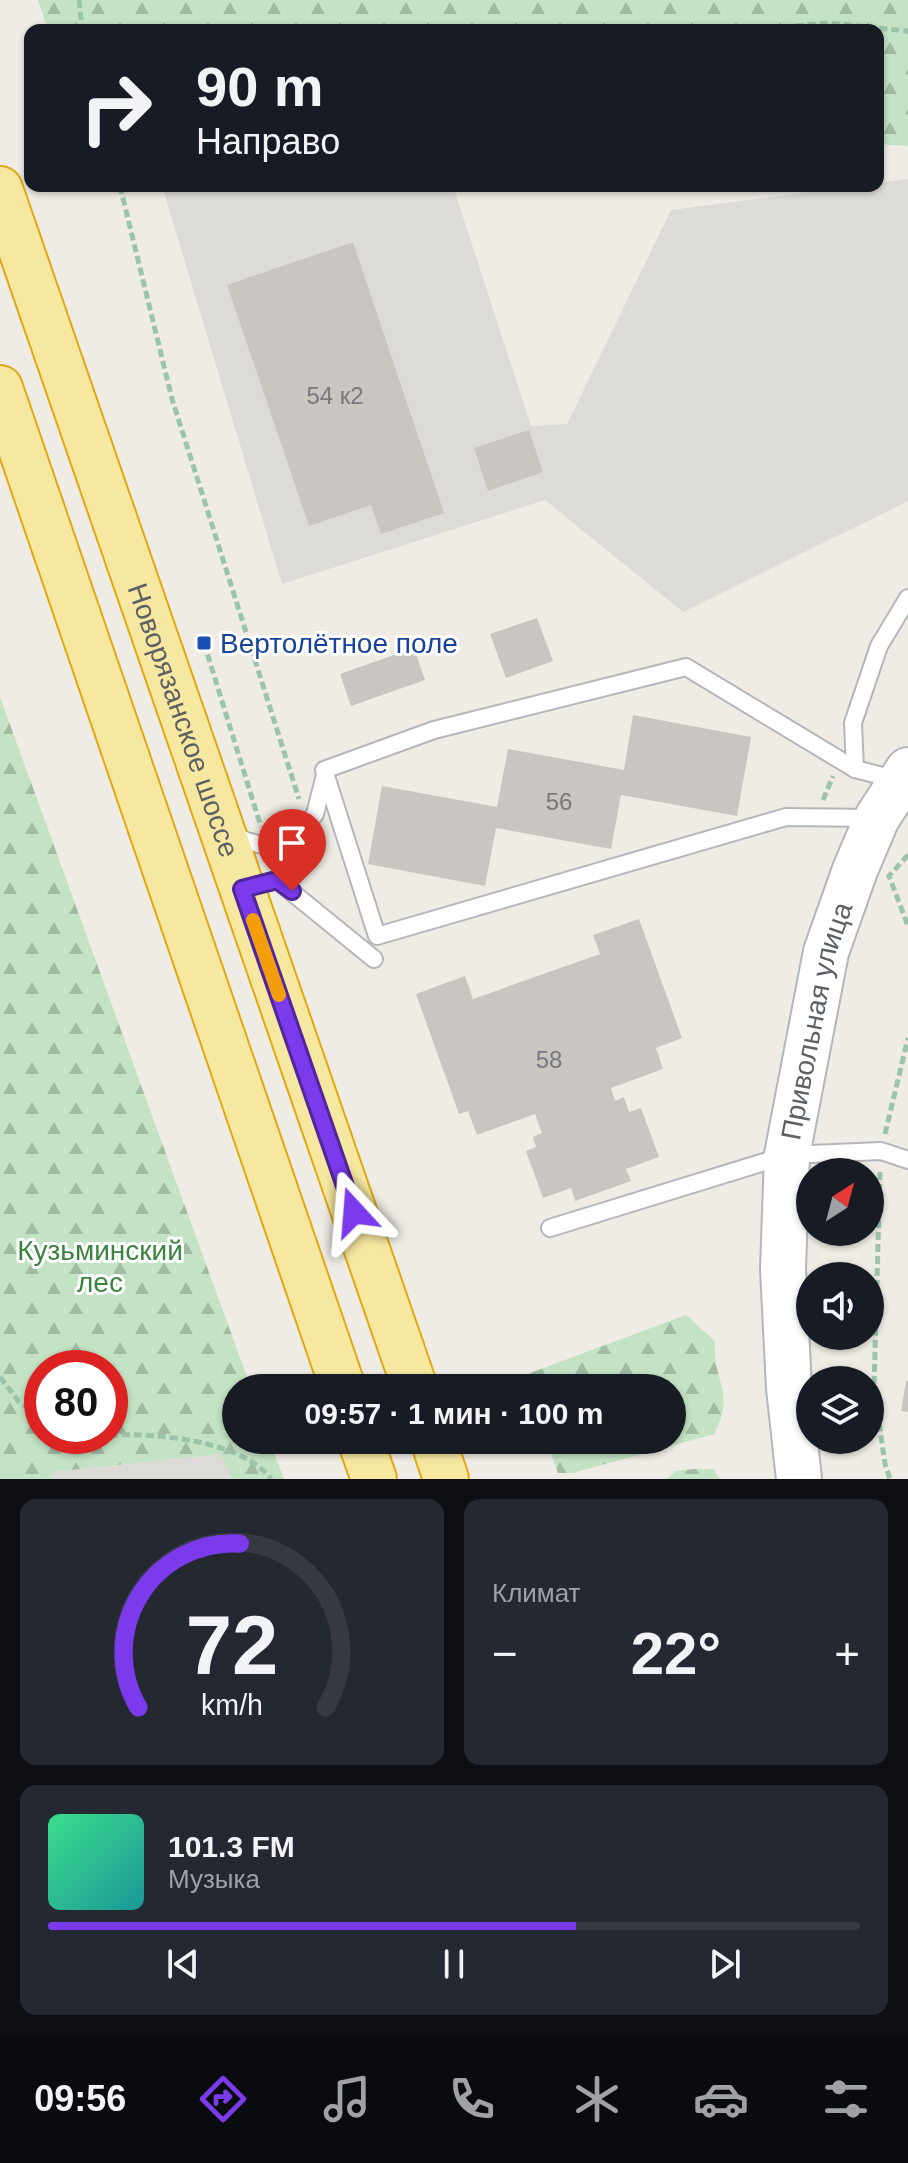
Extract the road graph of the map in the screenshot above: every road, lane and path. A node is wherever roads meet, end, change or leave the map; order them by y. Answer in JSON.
{"nodes":[{"id":1,"x":79,"y":0,"type":"edge"},
{"id":2,"x":81,"y":24,"type":"edge"},
{"id":3,"x":817,"y":24,"type":"edge"},
{"id":4,"x":838,"y":24,"type":"edge"},
{"id":5,"x":884,"y":29,"type":"edge"},
{"id":6,"x":908,"y":31,"type":"edge"},
{"id":7,"x":0,"y":189,"type":"edge"},
{"id":8,"x":121,"y":192,"type":"edge"},
{"id":9,"x":0,"y":388,"type":"edge"},
{"id":10,"x":908,"y":598,"type":"edge"},
{"id":11,"x":204,"y":643,"type":"dead end"},
{"id":12,"x":855,"y":769,"type":"junction"},
{"id":13,"x":325,"y":773,"type":"junction"},
{"id":14,"x":904,"y":775,"type":"edge"},
{"id":15,"x":877,"y":818,"type":"junction"},
{"id":16,"x":220,"y":823,"type":"junction"},
{"id":17,"x":307,"y":824,"type":"junction"},
{"id":18,"x":267,"y":846,"type":"junction"},
{"id":19,"x":908,"y":855,"type":"edge"},
{"id":20,"x":242,"y":889,"type":"junction"},
{"id":21,"x":908,"y":926,"type":"edge"},
{"id":22,"x":374,"y":959,"type":"dead end"},
{"id":23,"x":908,"y":1038,"type":"edge"},
{"id":24,"x":881,"y":1151,"type":"junction"},
{"id":25,"x":787,"y":1155,"type":"junction"},
{"id":26,"x":908,"y":1160,"type":"edge"},
{"id":27,"x":550,"y":1228,"type":"dead end"},
{"id":28,"x":338,"y":1374,"type":"edge"},
{"id":29,"x":410,"y":1374,"type":"edge"},
{"id":30,"x":0,"y":1377,"type":"edge"},
{"id":31,"x":24,"y":1405,"type":"edge"},
{"id":32,"x":128,"y":1436,"type":"edge"},
{"id":33,"x":365,"y":1454,"type":"edge"},
{"id":34,"x":438,"y":1454,"type":"edge"},
{"id":35,"x":271,"y":1479,"type":"edge"},
{"id":36,"x":374,"y":1479,"type":"edge"},
{"id":37,"x":446,"y":1479,"type":"edge"},
{"id":38,"x":799,"y":1479,"type":"edge"},
{"id":39,"x":890,"y":1479,"type":"edge"}],
"edges":[{"from":1,"to":2,"type":"path"},
{"from":3,"to":4,"type":"path"},
{"from":5,"to":6,"type":"path"},
{"from":7,"to":16,"type":"highway","name":"Новорязанское шоссе"},
{"from":8,"to":17,"type":"path"},
{"from":9,"to":28,"type":"highway"},
{"from":10,"to":12,"type":"lane"},
{"from":11,"to":18,"type":"path"},
{"from":12,"to":13,"type":"lane"},
{"from":12,"to":14,"type":"lane"},
{"from":13,"to":15,"type":"lane"},
{"from":13,"to":17,"type":"lane"},
{"from":14,"to":15,"type":"main road","name":"Привольная улица"},
{"from":15,"to":25,"type":"main road","name":"Привольная улица"},
{"from":16,"to":18,"type":"lane"},
{"from":16,"to":20,"type":"highway","name":"Новорязанское шоссе"},
{"from":17,"to":18,"type":"lane"},
{"from":19,"to":21,"type":"path"},
{"from":20,"to":22,"type":"lane"},
{"from":20,"to":29,"type":"highway","name":"Новорязанское шоссе"},
{"from":23,"to":24,"type":"path"},
{"from":24,"to":25,"type":"lane"},
{"from":24,"to":26,"type":"lane"},
{"from":24,"to":39,"type":"path"},
{"from":25,"to":27,"type":"lane"},
{"from":25,"to":38,"type":"main road","name":"Привольная улица"},
{"from":30,"to":31,"type":"path"},
{"from":32,"to":35,"type":"path"},
{"from":33,"to":36,"type":"highway"},
{"from":34,"to":37,"type":"highway"}]}
